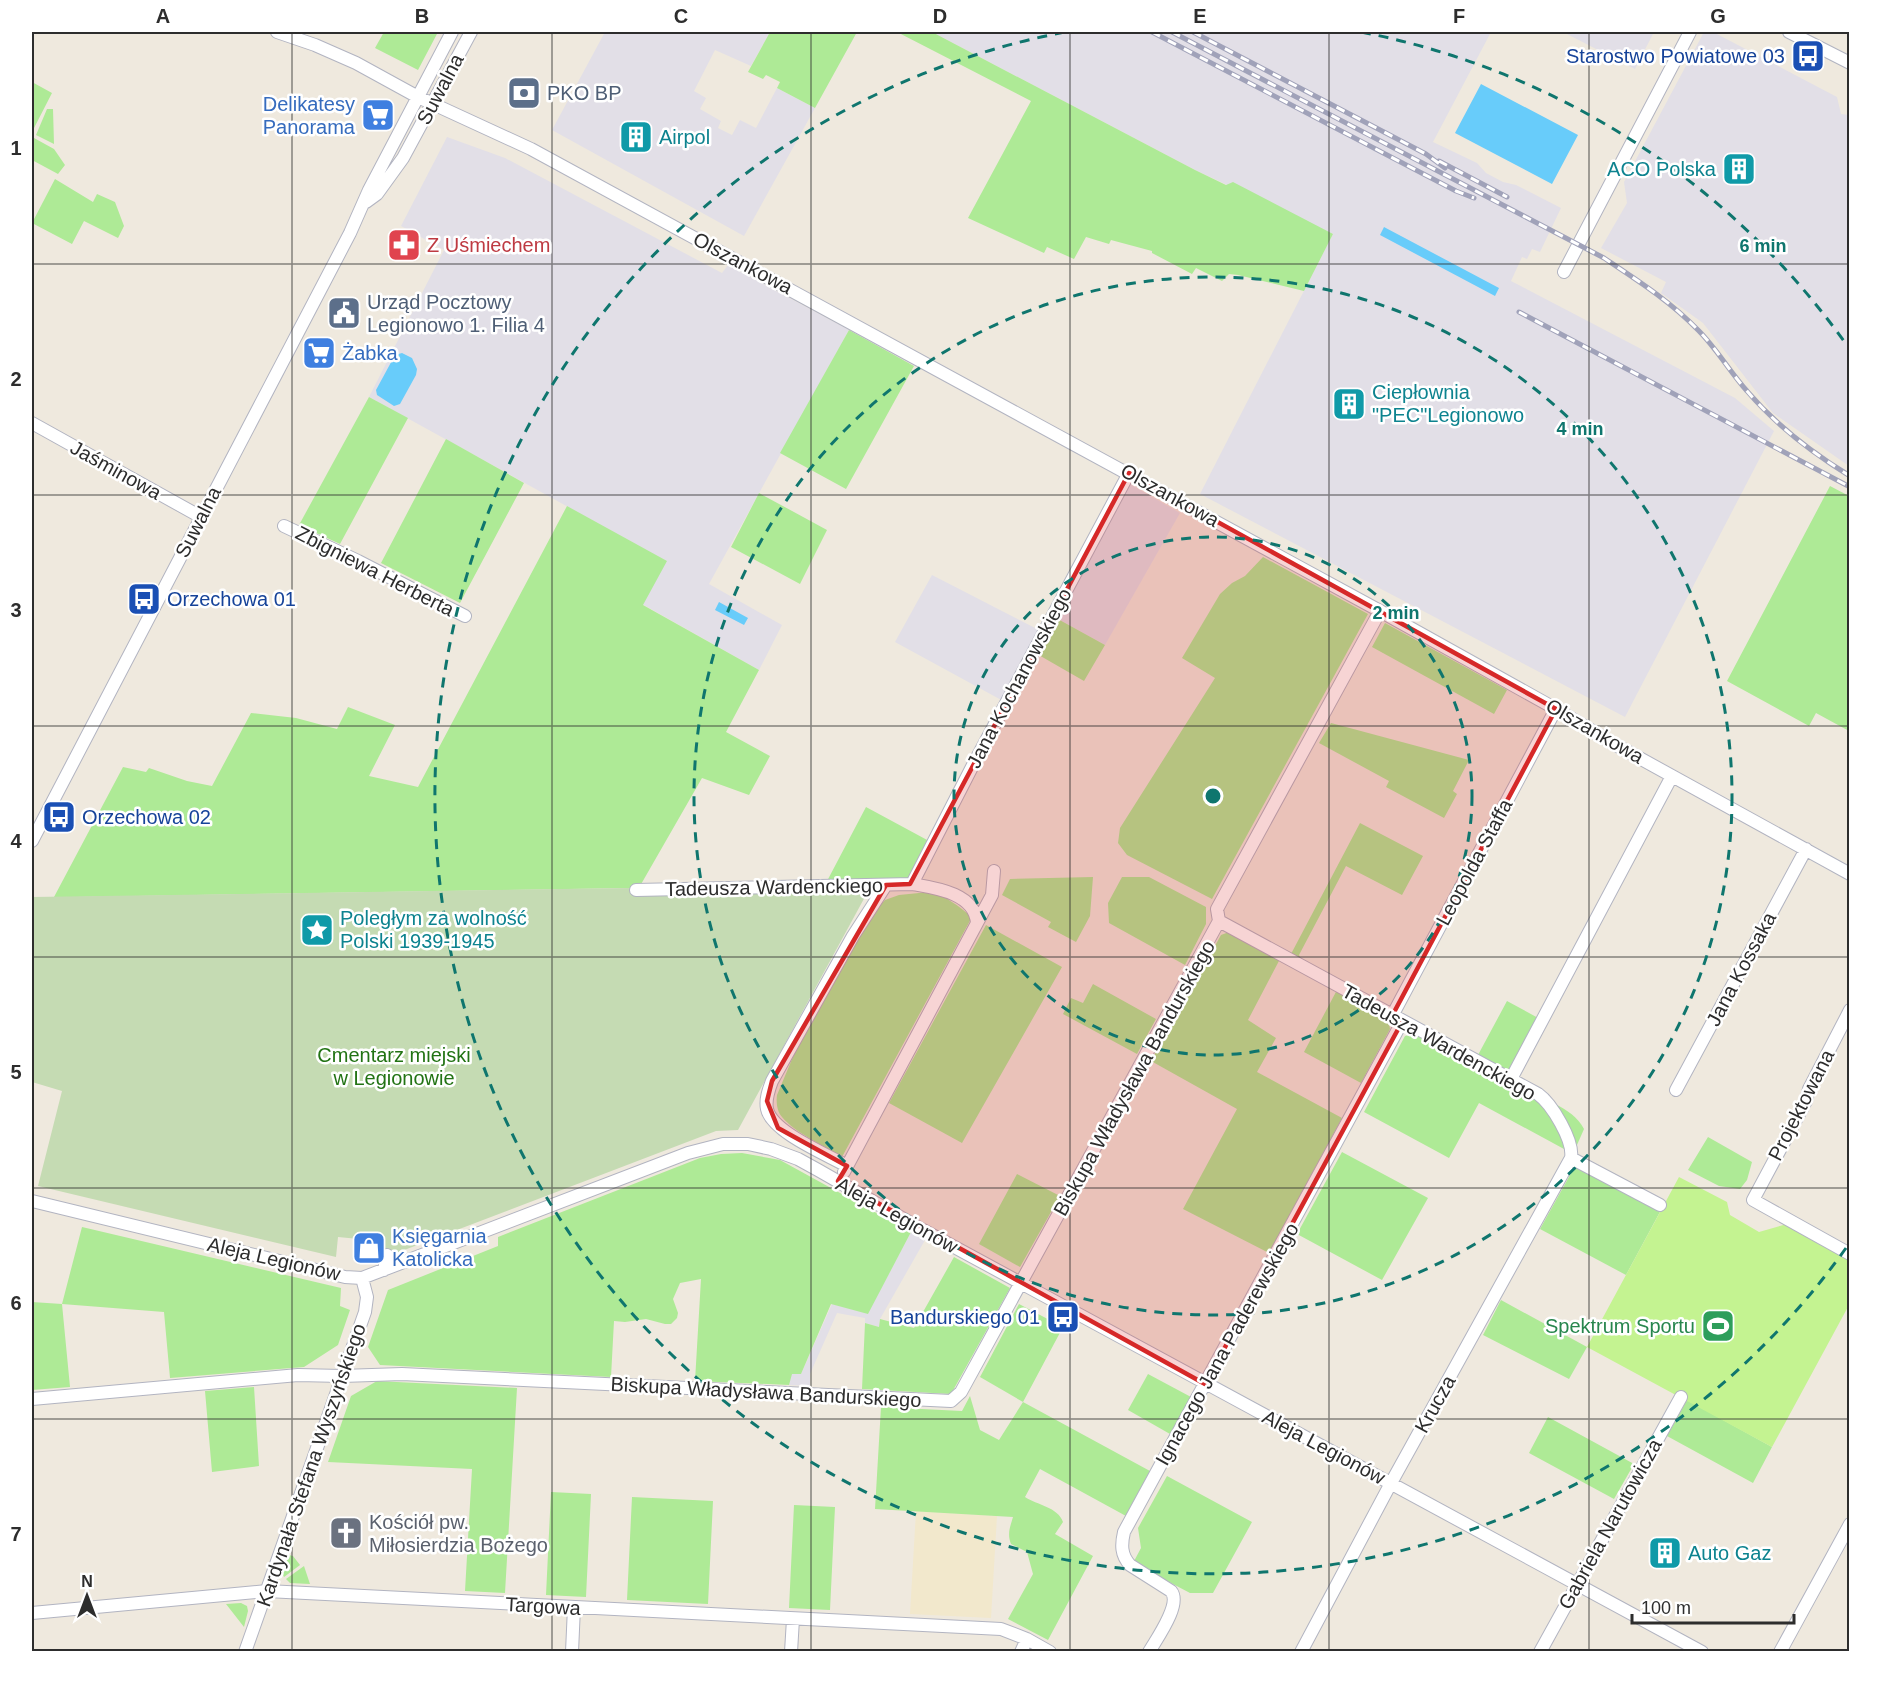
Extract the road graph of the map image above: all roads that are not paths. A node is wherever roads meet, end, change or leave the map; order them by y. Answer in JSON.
{"nodes":[{"id":1,"x":277,"y":32,"type":"edge"},
{"id":2,"x":452,"y":32,"type":"edge"},
{"id":3,"x":471,"y":32,"type":"edge"},
{"id":4,"x":1690,"y":32,"type":"edge"},
{"id":5,"x":1789,"y":32,"type":"edge"},
{"id":6,"x":1850,"y":63,"type":"edge"},
{"id":7,"x":418,"y":97,"type":"junction"},
{"id":8,"x":432,"y":104,"type":"junction"},
{"id":9,"x":365,"y":203,"type":"junction"},
{"id":10,"x":1564,"y":272,"type":"dead end"},
{"id":11,"x":32,"y":423,"type":"edge"},
{"id":12,"x":1129,"y":473,"type":"junction"},
{"id":13,"x":201,"y":517,"type":"junction"},
{"id":14,"x":284,"y":526,"type":"dead end"},
{"id":15,"x":1380,"y":611,"type":"junction"},
{"id":16,"x":465,"y":616,"type":"dead end"},
{"id":17,"x":1556,"y":709,"type":"junction"},
{"id":18,"x":1672,"y":776,"type":"junction"},
{"id":19,"x":32,"y":841,"type":"edge"},
{"id":20,"x":1806,"y":849,"type":"junction"},
{"id":21,"x":994,"y":871,"type":"dead end"},
{"id":22,"x":1850,"y":873,"type":"edge"},
{"id":23,"x":912,"y":884,"type":"junction"},
{"id":24,"x":886,"y":885,"type":"junction"},
{"id":25,"x":636,"y":890,"type":"dead end"},
{"id":26,"x":1219,"y":921,"type":"junction"},
{"id":27,"x":977,"y":923,"type":"junction"},
{"id":28,"x":1850,"y":1010,"type":"edge"},
{"id":29,"x":1397,"y":1019,"type":"junction"},
{"id":30,"x":1511,"y":1079,"type":"junction"},
{"id":31,"x":1676,"y":1090,"type":"dead end"},
{"id":32,"x":1571,"y":1158,"type":"junction"},
{"id":33,"x":847,"y":1166,"type":"junction"},
{"id":34,"x":838,"y":1181,"type":"junction"},
{"id":35,"x":32,"y":1201,"type":"edge"},
{"id":36,"x":1660,"y":1205,"type":"dead end"},
{"id":37,"x":1850,"y":1254,"type":"edge"},
{"id":38,"x":387,"y":1255,"type":"dead end"},
{"id":39,"x":384,"y":1270,"type":"junction"},
{"id":40,"x":362,"y":1278,"type":"junction"},
{"id":41,"x":1022,"y":1283,"type":"junction"},
{"id":42,"x":342,"y":1376,"type":"junction"},
{"id":43,"x":1205,"y":1384,"type":"junction"},
{"id":44,"x":1681,"y":1397,"type":"dead end"},
{"id":45,"x":32,"y":1399,"type":"edge"},
{"id":46,"x":1391,"y":1483,"type":"junction"},
{"id":47,"x":1850,"y":1524,"type":"edge"},
{"id":48,"x":1577,"y":1583,"type":"junction"},
{"id":49,"x":267,"y":1591,"type":"junction"},
{"id":50,"x":574,"y":1607,"type":"junction"},
{"id":51,"x":32,"y":1612,"type":"edge"},
{"id":52,"x":793,"y":1619,"type":"junction"},
{"id":53,"x":1027,"y":1639,"type":"junction"},
{"id":54,"x":245,"y":1652,"type":"edge"},
{"id":55,"x":572,"y":1652,"type":"edge"},
{"id":56,"x":791,"y":1652,"type":"edge"},
{"id":57,"x":1021,"y":1652,"type":"edge"},
{"id":58,"x":1050,"y":1652,"type":"edge"},
{"id":59,"x":1149,"y":1652,"type":"edge"},
{"id":60,"x":1301,"y":1652,"type":"edge"},
{"id":61,"x":1540,"y":1652,"type":"edge"},
{"id":62,"x":1702,"y":1652,"type":"edge"},
{"id":63,"x":1780,"y":1652,"type":"edge"}],
"edges":[{"from":1,"to":7,"type":"street"},
{"from":2,"to":7,"type":"street","name":"Suwalna"},
{"from":3,"to":8,"type":"street","name":"Suwalna"},
{"from":4,"to":10,"type":"street"},
{"from":5,"to":6,"type":"street"},
{"from":7,"to":8,"type":"street","name":"Olszankowa"},
{"from":7,"to":9,"type":"street","name":"Suwalna"},
{"from":8,"to":9,"type":"street","name":"Suwalna"},
{"from":8,"to":12,"type":"street","name":"Olszankowa"},
{"from":9,"to":13,"type":"street","name":"Suwalna"},
{"from":11,"to":13,"type":"street","name":"Jaśminowa"},
{"from":12,"to":15,"type":"street","name":"Olszankowa"},
{"from":12,"to":23,"type":"street","name":"Jana Kochanowskiego"},
{"from":13,"to":19,"type":"street","name":"Suwalna"},
{"from":14,"to":16,"type":"street","name":"Zbigniewa Herberta"},
{"from":15,"to":17,"type":"street","name":"Olszankowa"},
{"from":15,"to":26,"type":"street","name":"Biskupa Władysława Bandurskiego"},
{"from":17,"to":18,"type":"street","name":"Olszankowa"},
{"from":17,"to":29,"type":"street","name":"Leopolda Staffa"},
{"from":18,"to":20,"type":"street","name":"Olszankowa"},
{"from":18,"to":30,"type":"street"},
{"from":20,"to":22,"type":"street","name":"Olszankowa"},
{"from":20,"to":31,"type":"street","name":"Jana Kossaka"},
{"from":21,"to":27,"type":"street"},
{"from":23,"to":24,"type":"street","name":"Tadeusza Wardenckiego"},
{"from":23,"to":27,"type":"street","name":"Tadeusza Wardenckiego"},
{"from":24,"to":25,"type":"street","name":"Tadeusza Wardenckiego"},
{"from":24,"to":33,"type":"street"},
{"from":26,"to":29,"type":"street","name":"Tadeusza Wardenckiego"},
{"from":26,"to":41,"type":"street","name":"Biskupa Władysława Bandurskiego"},
{"from":27,"to":33,"type":"street"},
{"from":28,"to":37,"type":"street","name":"Projektowana"},
{"from":29,"to":30,"type":"street","name":"Tadeusza Wardenckiego"},
{"from":29,"to":43,"type":"street","name":"Ignacego Jana Paderewskiego"},
{"from":30,"to":32,"type":"street","name":"Tadeusza Wardenckiego"},
{"from":32,"to":36,"type":"street"},
{"from":32,"to":46,"type":"street","name":"Krucza"},
{"from":33,"to":34,"type":"street"},
{"from":34,"to":39,"type":"street","name":"Aleja Legionów"},
{"from":34,"to":41,"type":"street","name":"Aleja Legionów"},
{"from":35,"to":40,"type":"street","name":"Aleja Legionów"},
{"from":38,"to":39,"type":"street"},
{"from":39,"to":40,"type":"street","name":"Aleja Legionów"},
{"from":40,"to":42,"type":"street","name":"Kardynała Stefana Wyszyńskiego"},
{"from":41,"to":42,"type":"street","name":"Biskupa Władysława Bandurskiego"},
{"from":41,"to":43,"type":"street","name":"Aleja Legionów"},
{"from":42,"to":45,"type":"street","name":"Biskupa Władysława Bandurskiego"},
{"from":42,"to":49,"type":"street","name":"Kardynała Stefana Wyszyńskiego"},
{"from":43,"to":46,"type":"street","name":"Aleja Legionów"},
{"from":43,"to":59,"type":"street","name":"Ignacego Jana Paderewskiego"},
{"from":44,"to":48,"type":"street","name":"Gabriela Narutowicza"},
{"from":46,"to":48,"type":"street","name":"Aleja Legionów"},
{"from":46,"to":60,"type":"street","name":"Krucza"},
{"from":47,"to":63,"type":"street"},
{"from":48,"to":61,"type":"street","name":"Gabriela Narutowicza"},
{"from":48,"to":62,"type":"street","name":"Aleja Legionów"},
{"from":49,"to":50,"type":"street","name":"Targowa"},
{"from":49,"to":51,"type":"street","name":"Targowa"},
{"from":49,"to":54,"type":"street","name":"Kardynała Stefana Wyszyńskiego"},
{"from":50,"to":52,"type":"street","name":"Targowa"},
{"from":50,"to":55,"type":"street"},
{"from":52,"to":53,"type":"street","name":"Targowa"},
{"from":52,"to":56,"type":"street"},
{"from":53,"to":57,"type":"street"},
{"from":53,"to":58,"type":"street","name":"Targowa"}]}
